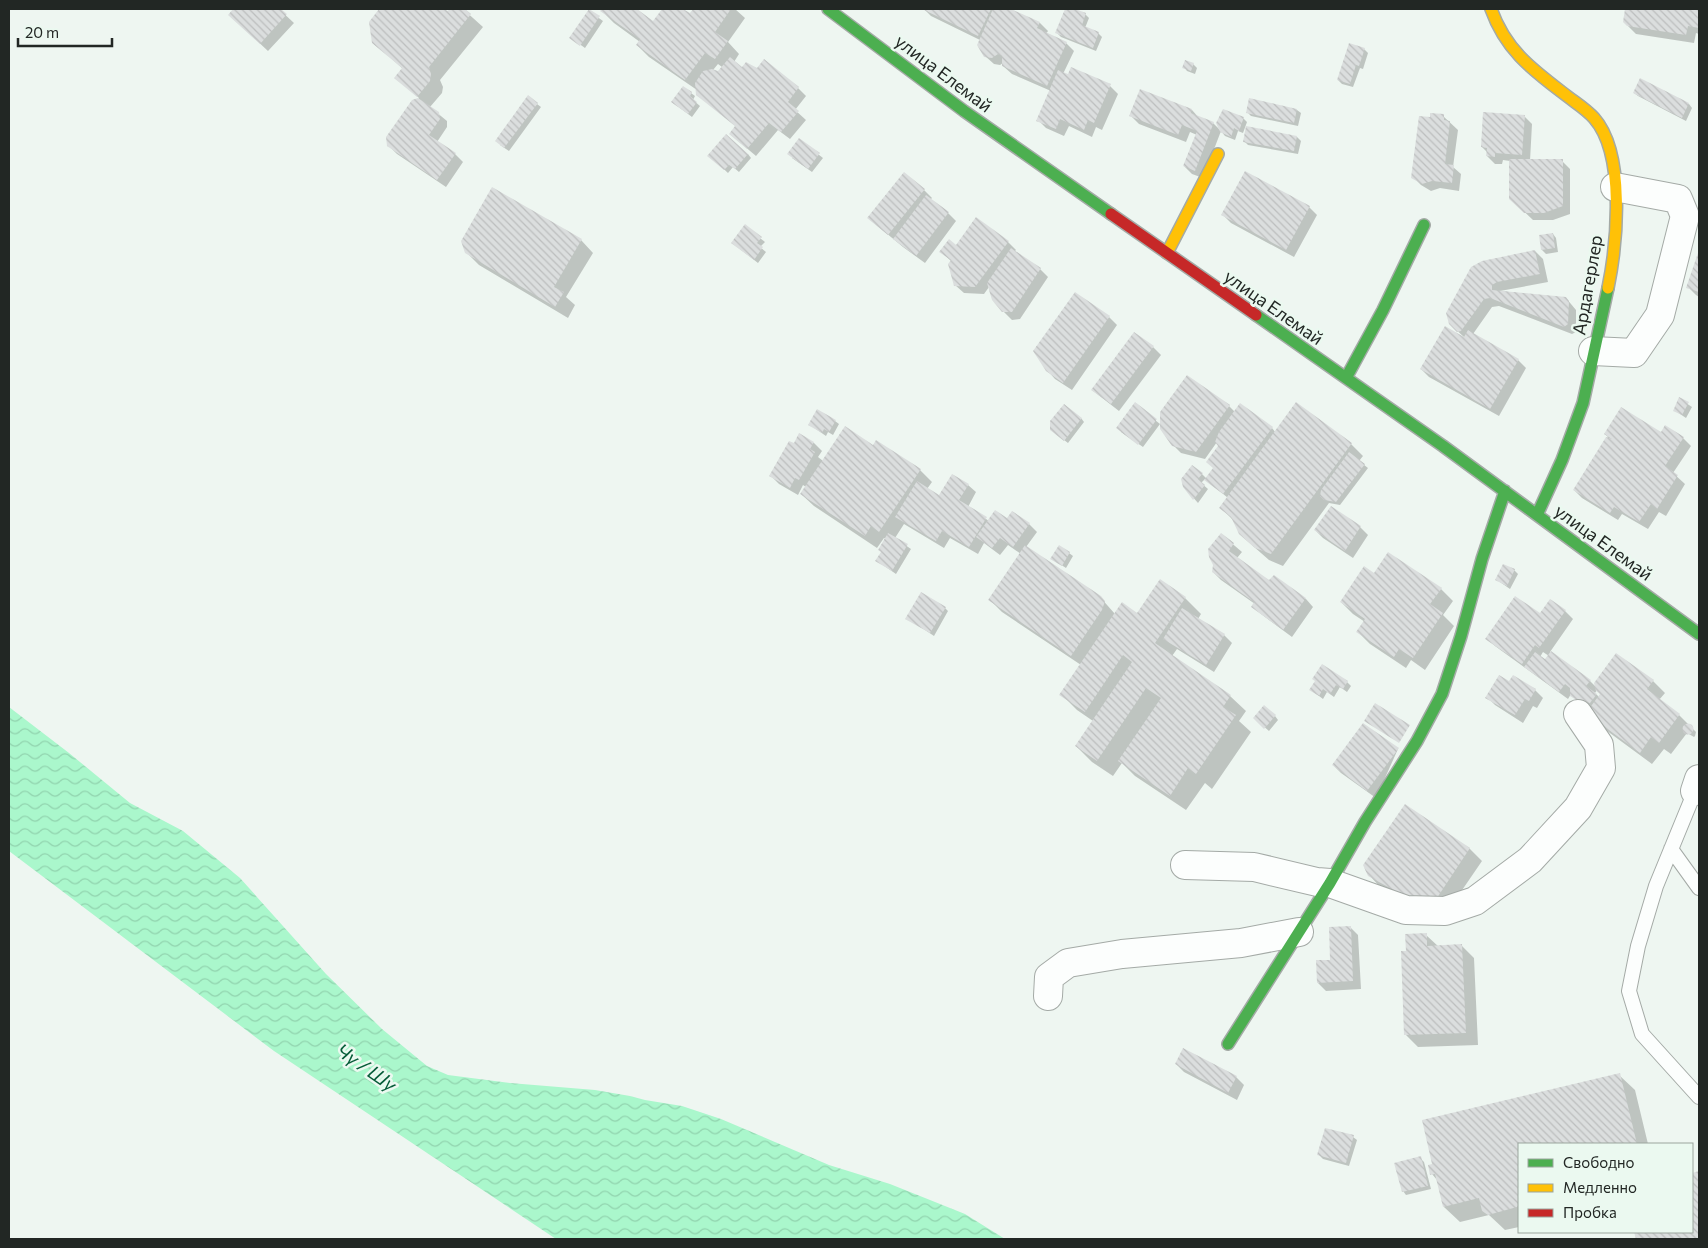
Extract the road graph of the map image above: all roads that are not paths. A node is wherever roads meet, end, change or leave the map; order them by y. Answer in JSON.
{"nodes":[{"id":1,"x":828,"y":9,"type":"edge"},
{"id":2,"x":1491,"y":9,"type":"edge"},
{"id":3,"x":1218,"y":154,"type":"dead end"},
{"id":4,"x":1615,"y":187,"type":"junction"},
{"id":5,"x":1424,"y":225,"type":"dead end"},
{"id":6,"x":1167,"y":253,"type":"junction"},
{"id":7,"x":1593,"y":351,"type":"junction"},
{"id":8,"x":1346,"y":378,"type":"junction"},
{"id":9,"x":1505,"y":491,"type":"junction"},
{"id":10,"x":1537,"y":515,"type":"junction"},
{"id":11,"x":1699,"y":634,"type":"edge"},
{"id":12,"x":1578,"y":714,"type":"dead end"},
{"id":13,"x":1697,"y":785,"type":"edge"},
{"id":14,"x":1671,"y":849,"type":"junction"},
{"id":15,"x":1185,"y":865,"type":"dead end"},
{"id":16,"x":1330,"y":882,"type":"junction"},
{"id":17,"x":1699,"y":888,"type":"edge"},
{"id":18,"x":1299,"y":932,"type":"junction"},
{"id":19,"x":1048,"y":996,"type":"dead end"},
{"id":20,"x":1228,"y":1044,"type":"dead end"},
{"id":21,"x":1698,"y":1092,"type":"edge"}],
"edges":[{"from":1,"to":6,"type":"street","name":"улица Елемай"},
{"from":2,"to":4,"type":"street","name":"Ардагерлер"},
{"from":3,"to":6,"type":"street"},
{"from":4,"to":7,"type":"street","name":"Ардагерлер"},
{"from":4,"to":7,"type":"street"},
{"from":5,"to":8,"type":"street"},
{"from":6,"to":8,"type":"street","name":"улица Елемай"},
{"from":7,"to":10,"type":"street","name":"Ардагерлер"},
{"from":8,"to":9,"type":"street","name":"улица Елемай"},
{"from":9,"to":10,"type":"street","name":"улица Елемай"},
{"from":9,"to":16,"type":"street"},
{"from":10,"to":11,"type":"street","name":"улица Елемай"},
{"from":12,"to":16,"type":"street"},
{"from":13,"to":14,"type":"lane"},
{"from":14,"to":17,"type":"lane"},
{"from":14,"to":21,"type":"lane"},
{"from":15,"to":16,"type":"street"},
{"from":16,"to":18,"type":"street"},
{"from":18,"to":19,"type":"street"},
{"from":18,"to":20,"type":"street"}]}
